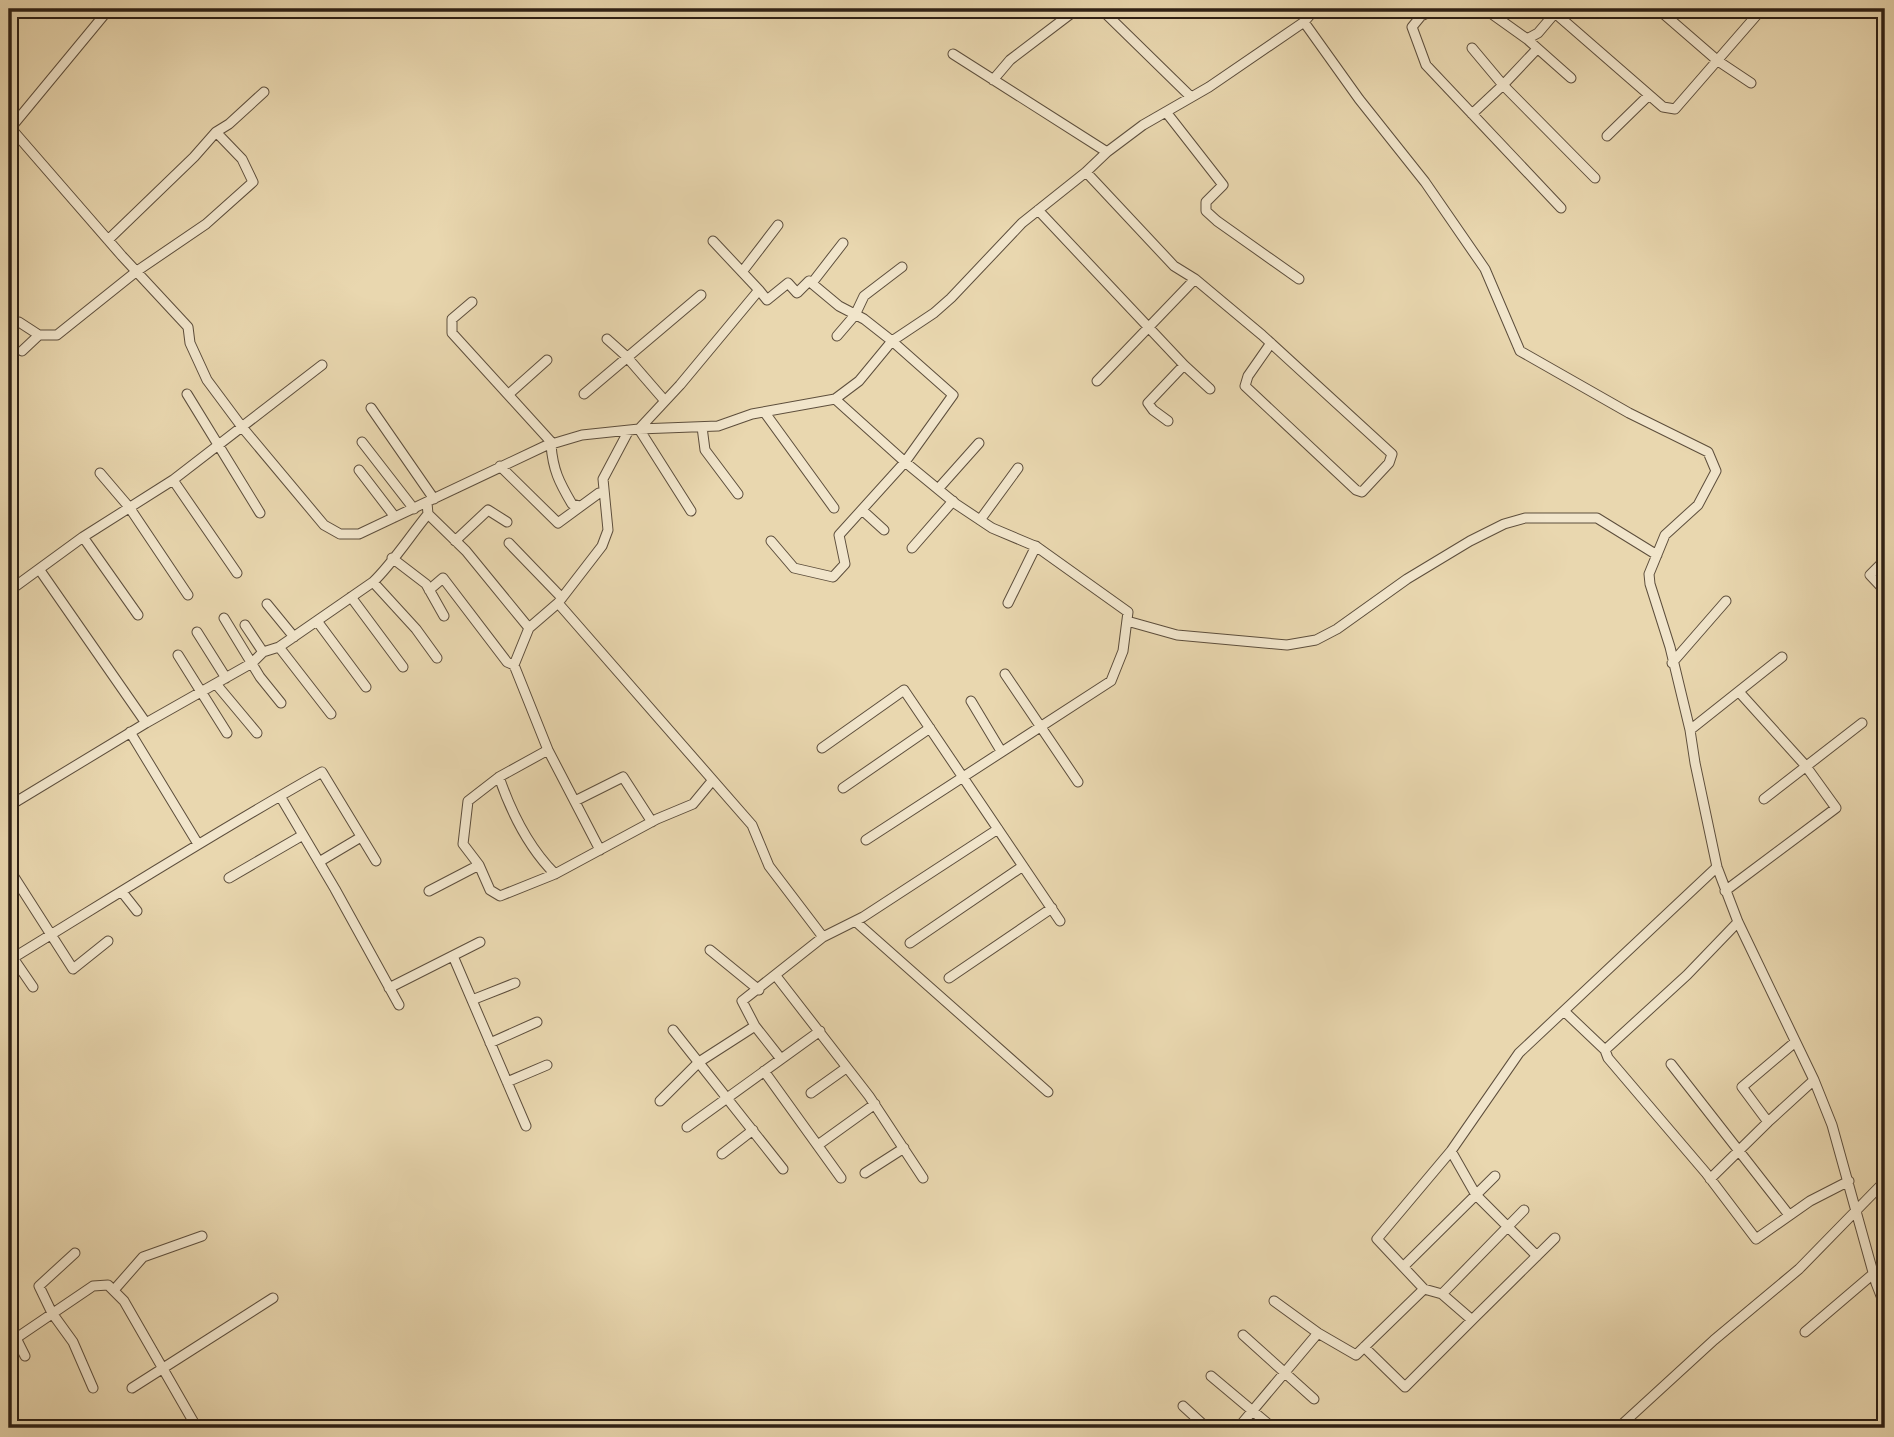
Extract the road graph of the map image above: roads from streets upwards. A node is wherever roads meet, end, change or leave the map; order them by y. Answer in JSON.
{"nodes":[{"id":1,"x":108,"y":9,"type":"edge"},
{"id":2,"x":1077,"y":9,"type":"edge"},
{"id":3,"x":1101,"y":9,"type":"edge"},
{"id":4,"x":1315,"y":9,"type":"edge"},
{"id":5,"x":1436,"y":9,"type":"edge"},
{"id":6,"x":1485,"y":9,"type":"edge"},
{"id":7,"x":1658,"y":9,"type":"edge"},
{"id":8,"x":1762,"y":9,"type":"edge"},
{"id":9,"x":1557,"y":11,"type":"edge"},
{"id":10,"x":1304,"y":22,"type":"junction"},
{"id":11,"x":1527,"y":39,"type":"junction"},
{"id":12,"x":1472,"y":48,"type":"dead end"},
{"id":13,"x":1537,"y":48,"type":"junction"},
{"id":14,"x":953,"y":54,"type":"dead end"},
{"id":15,"x":1718,"y":61,"type":"junction"},
{"id":16,"x":1571,"y":78,"type":"dead end"},
{"id":17,"x":993,"y":80,"type":"junction"},
{"id":18,"x":1751,"y":83,"type":"dead end"},
{"id":19,"x":1503,"y":85,"type":"junction"},
{"id":20,"x":264,"y":92,"type":"dead end"},
{"id":21,"x":1649,"y":95,"type":"junction"},
{"id":22,"x":1191,"y":97,"type":"junction"},
{"id":23,"x":1166,"y":112,"type":"junction"},
{"id":24,"x":1472,"y":114,"type":"junction"},
{"id":25,"x":9,"y":128,"type":"edge"},
{"id":26,"x":216,"y":132,"type":"junction"},
{"id":27,"x":1607,"y":135,"type":"dead end"},
{"id":28,"x":1107,"y":152,"type":"junction"},
{"id":29,"x":1086,"y":172,"type":"junction"},
{"id":30,"x":1595,"y":178,"type":"dead end"},
{"id":31,"x":1561,"y":208,"type":"dead end"},
{"id":32,"x":1038,"y":210,"type":"junction"},
{"id":33,"x":778,"y":225,"type":"dead end"},
{"id":34,"x":108,"y":240,"type":"junction"},
{"id":35,"x":713,"y":241,"type":"dead end"},
{"id":36,"x":843,"y":243,"type":"dead end"},
{"id":37,"x":902,"y":267,"type":"dead end"},
{"id":38,"x":137,"y":271,"type":"junction"},
{"id":39,"x":742,"y":272,"type":"junction"},
{"id":40,"x":1195,"y":279,"type":"junction"},
{"id":41,"x":1299,"y":279,"type":"dead end"},
{"id":42,"x":812,"y":283,"type":"junction"},
{"id":43,"x":759,"y":290,"type":"junction"},
{"id":44,"x":701,"y":295,"type":"dead end"},
{"id":45,"x":472,"y":302,"type":"dead end"},
{"id":46,"x":855,"y":315,"type":"junction"},
{"id":47,"x":19,"y":322,"type":"dead end"},
{"id":48,"x":1149,"y":328,"type":"junction"},
{"id":49,"x":39,"y":335,"type":"junction"},
{"id":50,"x":837,"y":336,"type":"dead end"},
{"id":51,"x":607,"y":339,"type":"dead end"},
{"id":52,"x":892,"y":341,"type":"junction"},
{"id":53,"x":1271,"y":343,"type":"junction"},
{"id":54,"x":22,"y":351,"type":"dead end"},
{"id":55,"x":626,"y":356,"type":"junction"},
{"id":56,"x":547,"y":360,"type":"dead end"},
{"id":57,"x":322,"y":365,"type":"dead end"},
{"id":58,"x":1184,"y":365,"type":"junction"},
{"id":59,"x":1097,"y":381,"type":"dead end"},
{"id":60,"x":1210,"y":389,"type":"dead end"},
{"id":61,"x":187,"y":394,"type":"dead end"},
{"id":62,"x":509,"y":394,"type":"junction"},
{"id":63,"x":584,"y":394,"type":"dead end"},
{"id":64,"x":835,"y":399,"type":"junction"},
{"id":65,"x":665,"y":401,"type":"junction"},
{"id":66,"x":370,"y":408,"type":"dead end"},
{"id":67,"x":765,"y":414,"type":"junction"},
{"id":68,"x":1168,"y":421,"type":"dead end"},
{"id":69,"x":242,"y":427,"type":"junction"},
{"id":70,"x":702,"y":427,"type":"junction"},
{"id":71,"x":639,"y":429,"type":"junction"},
{"id":72,"x":629,"y":430,"type":"junction"},
{"id":73,"x":362,"y":442,"type":"dead end"},
{"id":74,"x":979,"y":443,"type":"dead end"},
{"id":75,"x":218,"y":444,"type":"junction"},
{"id":76,"x":552,"y":444,"type":"junction"},
{"id":77,"x":905,"y":462,"type":"junction"},
{"id":78,"x":500,"y":466,"type":"junction"},
{"id":79,"x":1018,"y":468,"type":"dead end"},
{"id":80,"x":359,"y":470,"type":"dead end"},
{"id":81,"x":100,"y":473,"type":"dead end"},
{"id":82,"x":173,"y":480,"type":"junction"},
{"id":83,"x":938,"y":489,"type":"junction"},
{"id":84,"x":604,"y":493,"type":"junction"},
{"id":85,"x":737,"y":494,"type":"dead end"},
{"id":86,"x":431,"y":501,"type":"junction"},
{"id":87,"x":953,"y":501,"type":"junction"},
{"id":88,"x":580,"y":506,"type":"junction"},
{"id":89,"x":129,"y":508,"type":"junction"},
{"id":90,"x":834,"y":508,"type":"dead end"},
{"id":91,"x":414,"y":509,"type":"junction"},
{"id":92,"x":862,"y":510,"type":"junction"},
{"id":93,"x":691,"y":511,"type":"dead end"},
{"id":94,"x":260,"y":513,"type":"dead end"},
{"id":95,"x":428,"y":514,"type":"junction"},
{"id":96,"x":395,"y":517,"type":"junction"},
{"id":97,"x":980,"y":520,"type":"junction"},
{"id":98,"x":507,"y":522,"type":"dead end"},
{"id":99,"x":884,"y":530,"type":"dead end"},
{"id":100,"x":83,"y":537,"type":"junction"},
{"id":101,"x":455,"y":541,"type":"junction"},
{"id":102,"x":771,"y":541,"type":"dead end"},
{"id":103,"x":509,"y":544,"type":"dead end"},
{"id":104,"x":1036,"y":546,"type":"junction"},
{"id":105,"x":912,"y":548,"type":"dead end"},
{"id":106,"x":1657,"y":555,"type":"junction"},
{"id":107,"x":392,"y":558,"type":"junction"},
{"id":108,"x":1885,"y":561,"type":"edge"},
{"id":109,"x":39,"y":569,"type":"junction"},
{"id":110,"x":237,"y":573,"type":"dead end"},
{"id":111,"x":373,"y":582,"type":"junction"},
{"id":112,"x":429,"y":590,"type":"junction"},
{"id":113,"x":9,"y":591,"type":"edge"},
{"id":114,"x":1885,"y":591,"type":"edge"},
{"id":115,"x":188,"y":595,"type":"dead end"},
{"id":116,"x":351,"y":597,"type":"junction"},
{"id":117,"x":560,"y":600,"type":"junction"},
{"id":118,"x":1726,"y":601,"type":"dead end"},
{"id":119,"x":1008,"y":603,"type":"dead end"},
{"id":120,"x":268,"y":604,"type":"dead end"},
{"id":121,"x":138,"y":615,"type":"dead end"},
{"id":122,"x":444,"y":616,"type":"dead end"},
{"id":123,"x":223,"y":618,"type":"dead end"},
{"id":124,"x":317,"y":621,"type":"junction"},
{"id":125,"x":1127,"y":621,"type":"junction"},
{"id":126,"x":245,"y":625,"type":"dead end"},
{"id":127,"x":528,"y":628,"type":"junction"},
{"id":128,"x":197,"y":632,"type":"dead end"},
{"id":129,"x":294,"y":637,"type":"junction"},
{"id":130,"x":279,"y":647,"type":"junction"},
{"id":131,"x":263,"y":652,"type":"junction"},
{"id":132,"x":178,"y":655,"type":"dead end"},
{"id":133,"x":1782,"y":657,"type":"dead end"},
{"id":134,"x":437,"y":658,"type":"dead end"},
{"id":135,"x":252,"y":663,"type":"junction"},
{"id":136,"x":1672,"y":663,"type":"junction"},
{"id":137,"x":514,"y":665,"type":"junction"},
{"id":138,"x":403,"y":667,"type":"dead end"},
{"id":139,"x":1005,"y":674,"type":"dead end"},
{"id":140,"x":226,"y":678,"type":"junction"},
{"id":141,"x":216,"y":684,"type":"junction"},
{"id":142,"x":366,"y":687,"type":"dead end"},
{"id":143,"x":201,"y":692,"type":"junction"},
{"id":144,"x":1740,"y":692,"type":"junction"},
{"id":145,"x":971,"y":701,"type":"dead end"},
{"id":146,"x":281,"y":703,"type":"dead end"},
{"id":147,"x":331,"y":714,"type":"dead end"},
{"id":148,"x":146,"y":723,"type":"junction"},
{"id":149,"x":1862,"y":723,"type":"dead end"},
{"id":150,"x":1041,"y":726,"type":"junction"},
{"id":151,"x":930,"y":728,"type":"junction"},
{"id":152,"x":1690,"y":730,"type":"junction"},
{"id":153,"x":130,"y":733,"type":"junction"},
{"id":154,"x":227,"y":733,"type":"dead end"},
{"id":155,"x":257,"y":733,"type":"dead end"},
{"id":156,"x":822,"y":748,"type":"dead end"},
{"id":157,"x":548,"y":750,"type":"junction"},
{"id":158,"x":1001,"y":751,"type":"junction"},
{"id":159,"x":1805,"y":765,"type":"junction"},
{"id":160,"x":962,"y":776,"type":"junction"},
{"id":161,"x":499,"y":777,"type":"junction"},
{"id":162,"x":712,"y":781,"type":"junction"},
{"id":163,"x":1078,"y":782,"type":"dead end"},
{"id":164,"x":844,"y":788,"type":"dead end"},
{"id":165,"x":279,"y":796,"type":"junction"},
{"id":166,"x":1764,"y":799,"type":"dead end"},
{"id":167,"x":575,"y":801,"type":"junction"},
{"id":168,"x":9,"y":806,"type":"edge"},
{"id":169,"x":652,"y":822,"type":"junction"},
{"id":170,"x":998,"y":829,"type":"junction"},
{"id":171,"x":303,"y":835,"type":"junction"},
{"id":172,"x":361,"y":837,"type":"junction"},
{"id":173,"x":866,"y":840,"type":"dead end"},
{"id":174,"x":198,"y":844,"type":"junction"},
{"id":175,"x":600,"y":850,"type":"junction"},
{"id":176,"x":376,"y":861,"type":"dead end"},
{"id":177,"x":319,"y":862,"type":"junction"},
{"id":178,"x":479,"y":865,"type":"junction"},
{"id":179,"x":1023,"y":866,"type":"junction"},
{"id":180,"x":1717,"y":867,"type":"junction"},
{"id":181,"x":9,"y":869,"type":"edge"},
{"id":182,"x":555,"y":874,"type":"junction"},
{"id":183,"x":229,"y":878,"type":"dead end"},
{"id":184,"x":429,"y":891,"type":"dead end"},
{"id":185,"x":1725,"y":891,"type":"junction"},
{"id":186,"x":122,"y":892,"type":"junction"},
{"id":187,"x":1052,"y":908,"type":"junction"},
{"id":188,"x":137,"y":912,"type":"dead end"},
{"id":189,"x":855,"y":921,"type":"junction"},
{"id":190,"x":1060,"y":921,"type":"dead end"},
{"id":191,"x":1738,"y":922,"type":"junction"},
{"id":192,"x":52,"y":934,"type":"junction"},
{"id":193,"x":824,"y":937,"type":"junction"},
{"id":194,"x":108,"y":941,"type":"dead end"},
{"id":195,"x":480,"y":942,"type":"dead end"},
{"id":196,"x":910,"y":943,"type":"dead end"},
{"id":197,"x":710,"y":950,"type":"dead end"},
{"id":198,"x":11,"y":955,"type":"edge"},
{"id":199,"x":453,"y":956,"type":"junction"},
{"id":200,"x":776,"y":976,"type":"junction"},
{"id":201,"x":949,"y":978,"type":"dead end"},
{"id":202,"x":515,"y":983,"type":"dead end"},
{"id":203,"x":33,"y":987,"type":"dead end"},
{"id":204,"x":389,"y":988,"type":"junction"},
{"id":205,"x":759,"y":990,"type":"junction"},
{"id":206,"x":472,"y":1000,"type":"junction"},
{"id":207,"x":399,"y":1005,"type":"dead end"},
{"id":208,"x":1564,"y":1011,"type":"junction"},
{"id":209,"x":537,"y":1022,"type":"dead end"},
{"id":210,"x":755,"y":1026,"type":"junction"},
{"id":211,"x":673,"y":1030,"type":"dead end"},
{"id":212,"x":820,"y":1031,"type":"junction"},
{"id":213,"x":491,"y":1043,"type":"junction"},
{"id":214,"x":1794,"y":1043,"type":"junction"},
{"id":215,"x":1605,"y":1050,"type":"junction"},
{"id":216,"x":781,"y":1059,"type":"junction"},
{"id":217,"x":699,"y":1062,"type":"junction"},
{"id":218,"x":1671,"y":1064,"type":"dead end"},
{"id":219,"x":547,"y":1065,"type":"dead end"},
{"id":220,"x":846,"y":1068,"type":"junction"},
{"id":221,"x":764,"y":1071,"type":"junction"},
{"id":222,"x":1814,"y":1080,"type":"junction"},
{"id":223,"x":507,"y":1082,"type":"junction"},
{"id":224,"x":811,"y":1093,"type":"dead end"},
{"id":225,"x":1048,"y":1093,"type":"dead end"},
{"id":226,"x":728,"y":1097,"type":"junction"},
{"id":227,"x":660,"y":1101,"type":"dead end"},
{"id":228,"x":875,"y":1104,"type":"junction"},
{"id":229,"x":1768,"y":1122,"type":"junction"},
{"id":230,"x":526,"y":1126,"type":"dead end"},
{"id":231,"x":687,"y":1127,"type":"dead end"},
{"id":232,"x":753,"y":1130,"type":"junction"},
{"id":233,"x":818,"y":1145,"type":"junction"},
{"id":234,"x":904,"y":1148,"type":"junction"},
{"id":235,"x":1740,"y":1150,"type":"junction"},
{"id":236,"x":1451,"y":1151,"type":"junction"},
{"id":237,"x":722,"y":1154,"type":"dead end"},
{"id":238,"x":783,"y":1169,"type":"dead end"},
{"id":239,"x":865,"y":1173,"type":"dead end"},
{"id":240,"x":1495,"y":1176,"type":"dead end"},
{"id":241,"x":841,"y":1178,"type":"dead end"},
{"id":242,"x":923,"y":1178,"type":"dead end"},
{"id":243,"x":1710,"y":1179,"type":"junction"},
{"id":244,"x":1849,"y":1181,"type":"junction"},
{"id":245,"x":1885,"y":1181,"type":"edge"},
{"id":246,"x":1476,"y":1195,"type":"junction"},
{"id":247,"x":1524,"y":1210,"type":"dead end"},
{"id":248,"x":1856,"y":1212,"type":"junction"},
{"id":249,"x":1790,"y":1215,"type":"junction"},
{"id":250,"x":1508,"y":1227,"type":"junction"},
{"id":251,"x":202,"y":1236,"type":"dead end"},
{"id":252,"x":1555,"y":1238,"type":"dead end"},
{"id":253,"x":75,"y":1253,"type":"dead end"},
{"id":254,"x":1537,"y":1256,"type":"junction"},
{"id":255,"x":1404,"y":1266,"type":"junction"},
{"id":256,"x":1873,"y":1274,"type":"junction"},
{"id":257,"x":1424,"y":1289,"type":"junction"},
{"id":258,"x":114,"y":1290,"type":"junction"},
{"id":259,"x":1442,"y":1294,"type":"junction"},
{"id":260,"x":273,"y":1298,"type":"dead end"},
{"id":261,"x":1274,"y":1301,"type":"dead end"},
{"id":262,"x":1885,"y":1306,"type":"edge"},
{"id":263,"x":52,"y":1313,"type":"junction"},
{"id":264,"x":1472,"y":1320,"type":"junction"},
{"id":265,"x":1805,"y":1332,"type":"dead end"},
{"id":266,"x":1318,"y":1333,"type":"junction"},
{"id":267,"x":1243,"y":1335,"type":"dead end"},
{"id":268,"x":12,"y":1340,"type":"edge"},
{"id":269,"x":1364,"y":1347,"type":"junction"},
{"id":270,"x":25,"y":1356,"type":"dead end"},
{"id":271,"x":162,"y":1368,"type":"junction"},
{"id":272,"x":1284,"y":1373,"type":"junction"},
{"id":273,"x":1212,"y":1376,"type":"dead end"},
{"id":274,"x":93,"y":1388,"type":"dead end"},
{"id":275,"x":132,"y":1388,"type":"dead end"},
{"id":276,"x":1314,"y":1399,"type":"dead end"},
{"id":277,"x":1183,"y":1406,"type":"dead end"},
{"id":278,"x":1253,"y":1411,"type":"junction"},
{"id":279,"x":197,"y":1428,"type":"edge"},
{"id":280,"x":1207,"y":1428,"type":"edge"},
{"id":281,"x":1238,"y":1428,"type":"edge"},
{"id":282,"x":1273,"y":1428,"type":"edge"},
{"id":283,"x":1618,"y":1428,"type":"edge"}],
"edges":[{"from":1,"to":25,"type":"street"},
{"from":2,"to":17,"type":"street"},
{"from":3,"to":22,"type":"street"},
{"from":4,"to":10,"type":"street"},
{"from":5,"to":24,"type":"street"},
{"from":6,"to":11,"type":"street"},
{"from":7,"to":15,"type":"street"},
{"from":8,"to":15,"type":"street"},
{"from":9,"to":11,"type":"street"},
{"from":9,"to":21,"type":"street"},
{"from":10,"to":22,"type":"street"},
{"from":10,"to":106,"type":"street"},
{"from":11,"to":13,"type":"street"},
{"from":12,"to":19,"type":"street"},
{"from":13,"to":16,"type":"street"},
{"from":13,"to":19,"type":"street"},
{"from":14,"to":17,"type":"street"},
{"from":15,"to":18,"type":"street"},
{"from":15,"to":21,"type":"street"},
{"from":17,"to":28,"type":"street"},
{"from":19,"to":24,"type":"street"},
{"from":19,"to":30,"type":"street"},
{"from":20,"to":26,"type":"street"},
{"from":21,"to":27,"type":"street"},
{"from":22,"to":23,"type":"street"},
{"from":23,"to":28,"type":"street"},
{"from":23,"to":41,"type":"street"},
{"from":24,"to":31,"type":"street"},
{"from":25,"to":34,"type":"street"},
{"from":26,"to":34,"type":"street"},
{"from":26,"to":38,"type":"street"},
{"from":28,"to":29,"type":"street"},
{"from":29,"to":32,"type":"street"},
{"from":29,"to":40,"type":"street"},
{"from":32,"to":48,"type":"street"},
{"from":32,"to":52,"type":"street"},
{"from":33,"to":39,"type":"street"},
{"from":34,"to":38,"type":"street"},
{"from":35,"to":39,"type":"street"},
{"from":36,"to":42,"type":"street"},
{"from":37,"to":46,"type":"street"},
{"from":38,"to":49,"type":"street"},
{"from":38,"to":69,"type":"street"},
{"from":39,"to":43,"type":"street"},
{"from":40,"to":48,"type":"street"},
{"from":40,"to":53,"type":"street"},
{"from":42,"to":43,"type":"street"},
{"from":42,"to":46,"type":"street"},
{"from":43,"to":65,"type":"street"},
{"from":44,"to":55,"type":"street"},
{"from":45,"to":62,"type":"street"},
{"from":46,"to":50,"type":"street"},
{"from":46,"to":52,"type":"street"},
{"from":47,"to":49,"type":"street"},
{"from":48,"to":58,"type":"street"},
{"from":48,"to":59,"type":"street"},
{"from":49,"to":54,"type":"street"},
{"from":51,"to":55,"type":"street"},
{"from":52,"to":64,"type":"street"},
{"from":52,"to":77,"type":"street"},
{"from":53,"to":53,"type":"street"},
{"from":55,"to":63,"type":"street"},
{"from":55,"to":65,"type":"street"},
{"from":56,"to":62,"type":"street"},
{"from":57,"to":69,"type":"street"},
{"from":58,"to":60,"type":"street"},
{"from":58,"to":68,"type":"street"},
{"from":61,"to":75,"type":"street"},
{"from":62,"to":76,"type":"street"},
{"from":64,"to":67,"type":"street"},
{"from":64,"to":77,"type":"street"},
{"from":65,"to":71,"type":"street"},
{"from":66,"to":86,"type":"street"},
{"from":67,"to":70,"type":"street"},
{"from":67,"to":90,"type":"street"},
{"from":69,"to":75,"type":"street"},
{"from":69,"to":96,"type":"street"},
{"from":70,"to":71,"type":"street"},
{"from":70,"to":85,"type":"street"},
{"from":71,"to":72,"type":"street"},
{"from":71,"to":93,"type":"street"},
{"from":72,"to":76,"type":"street"},
{"from":72,"to":84,"type":"street"},
{"from":73,"to":91,"type":"street"},
{"from":74,"to":83,"type":"street"},
{"from":75,"to":82,"type":"street"},
{"from":75,"to":94,"type":"street"},
{"from":76,"to":78,"type":"street"},
{"from":76,"to":88,"type":"street"},
{"from":77,"to":83,"type":"street"},
{"from":77,"to":92,"type":"street"},
{"from":78,"to":86,"type":"street"},
{"from":78,"to":88,"type":"street"},
{"from":79,"to":97,"type":"street"},
{"from":80,"to":96,"type":"street"},
{"from":81,"to":89,"type":"street"},
{"from":82,"to":89,"type":"street"},
{"from":82,"to":110,"type":"street"},
{"from":83,"to":87,"type":"street"},
{"from":84,"to":88,"type":"street"},
{"from":84,"to":117,"type":"street"},
{"from":86,"to":91,"type":"street"},
{"from":86,"to":95,"type":"street"},
{"from":87,"to":97,"type":"street"},
{"from":87,"to":105,"type":"street"},
{"from":89,"to":100,"type":"street"},
{"from":89,"to":115,"type":"street"},
{"from":91,"to":96,"type":"street"},
{"from":92,"to":99,"type":"street"},
{"from":92,"to":102,"type":"street"},
{"from":95,"to":101,"type":"street"},
{"from":95,"to":107,"type":"street"},
{"from":97,"to":104,"type":"street"},
{"from":98,"to":101,"type":"street"},
{"from":100,"to":109,"type":"street"},
{"from":100,"to":121,"type":"street"},
{"from":101,"to":127,"type":"street"},
{"from":103,"to":117,"type":"street"},
{"from":104,"to":119,"type":"street"},
{"from":104,"to":125,"type":"street"},
{"from":106,"to":125,"type":"street"},
{"from":106,"to":136,"type":"street"},
{"from":107,"to":111,"type":"street"},
{"from":107,"to":112,"type":"street"},
{"from":108,"to":114,"type":"street"},
{"from":109,"to":113,"type":"street"},
{"from":109,"to":148,"type":"street"},
{"from":111,"to":116,"type":"street"},
{"from":111,"to":134,"type":"street"},
{"from":112,"to":122,"type":"street"},
{"from":112,"to":137,"type":"street"},
{"from":116,"to":124,"type":"street"},
{"from":116,"to":138,"type":"street"},
{"from":117,"to":127,"type":"street"},
{"from":117,"to":162,"type":"street"},
{"from":118,"to":136,"type":"street"},
{"from":120,"to":129,"type":"street"},
{"from":123,"to":135,"type":"street"},
{"from":124,"to":129,"type":"street"},
{"from":124,"to":142,"type":"street"},
{"from":125,"to":150,"type":"street"},
{"from":126,"to":131,"type":"street"},
{"from":127,"to":137,"type":"street"},
{"from":128,"to":140,"type":"street"},
{"from":129,"to":130,"type":"street"},
{"from":130,"to":131,"type":"street"},
{"from":130,"to":147,"type":"street"},
{"from":131,"to":135,"type":"street"},
{"from":132,"to":143,"type":"street"},
{"from":133,"to":144,"type":"street"},
{"from":135,"to":140,"type":"street"},
{"from":135,"to":146,"type":"street"},
{"from":136,"to":152,"type":"street"},
{"from":137,"to":157,"type":"street"},
{"from":139,"to":150,"type":"street"},
{"from":140,"to":141,"type":"street"},
{"from":141,"to":143,"type":"street"},
{"from":141,"to":155,"type":"street"},
{"from":143,"to":148,"type":"street"},
{"from":143,"to":154,"type":"street"},
{"from":144,"to":152,"type":"street"},
{"from":144,"to":159,"type":"street"},
{"from":145,"to":158,"type":"street"},
{"from":148,"to":153,"type":"street"},
{"from":149,"to":159,"type":"street"},
{"from":150,"to":158,"type":"street"},
{"from":150,"to":163,"type":"street"},
{"from":151,"to":156,"type":"street"},
{"from":151,"to":160,"type":"street"},
{"from":151,"to":164,"type":"street"},
{"from":152,"to":180,"type":"street"},
{"from":153,"to":168,"type":"street"},
{"from":153,"to":174,"type":"street"},
{"from":157,"to":161,"type":"street"},
{"from":157,"to":167,"type":"street"},
{"from":158,"to":160,"type":"street"},
{"from":159,"to":166,"type":"street"},
{"from":159,"to":185,"type":"street"},
{"from":160,"to":170,"type":"street"},
{"from":160,"to":173,"type":"street"},
{"from":161,"to":178,"type":"street"},
{"from":161,"to":182,"type":"street"},
{"from":162,"to":169,"type":"street"},
{"from":162,"to":193,"type":"street"},
{"from":165,"to":171,"type":"street"},
{"from":165,"to":172,"type":"street"},
{"from":165,"to":174,"type":"street"},
{"from":167,"to":169,"type":"street"},
{"from":167,"to":175,"type":"street"},
{"from":169,"to":175,"type":"street"},
{"from":170,"to":179,"type":"street"},
{"from":170,"to":189,"type":"street"},
{"from":171,"to":177,"type":"street"},
{"from":171,"to":183,"type":"street"},
{"from":172,"to":176,"type":"street"},
{"from":172,"to":177,"type":"street"},
{"from":174,"to":186,"type":"street"},
{"from":175,"to":182,"type":"street"},
{"from":177,"to":204,"type":"street"},
{"from":178,"to":182,"type":"street"},
{"from":178,"to":184,"type":"street"},
{"from":179,"to":187,"type":"street"},
{"from":179,"to":196,"type":"street"},
{"from":180,"to":185,"type":"street"},
{"from":180,"to":208,"type":"street"},
{"from":181,"to":192,"type":"street"},
{"from":185,"to":191,"type":"street"},
{"from":186,"to":188,"type":"street"},
{"from":186,"to":192,"type":"street"},
{"from":187,"to":190,"type":"street"},
{"from":187,"to":201,"type":"street"},
{"from":189,"to":193,"type":"street"},
{"from":189,"to":225,"type":"street"},
{"from":191,"to":214,"type":"street"},
{"from":191,"to":215,"type":"street"},
{"from":192,"to":194,"type":"street"},
{"from":192,"to":198,"type":"street"},
{"from":193,"to":200,"type":"street"},
{"from":195,"to":199,"type":"street"},
{"from":197,"to":205,"type":"street"},
{"from":198,"to":203,"type":"street"},
{"from":199,"to":204,"type":"street"},
{"from":199,"to":206,"type":"street"},
{"from":200,"to":205,"type":"street"},
{"from":200,"to":212,"type":"street"},
{"from":202,"to":206,"type":"street"},
{"from":204,"to":207,"type":"street"},
{"from":205,"to":210,"type":"street"},
{"from":206,"to":213,"type":"street"},
{"from":208,"to":215,"type":"street"},
{"from":208,"to":236,"type":"street"},
{"from":209,"to":213,"type":"street"},
{"from":210,"to":216,"type":"street"},
{"from":210,"to":217,"type":"street"},
{"from":211,"to":217,"type":"street"},
{"from":212,"to":216,"type":"street"},
{"from":212,"to":220,"type":"street"},
{"from":213,"to":223,"type":"street"},
{"from":214,"to":222,"type":"street"},
{"from":214,"to":229,"type":"street"},
{"from":215,"to":243,"type":"street"},
{"from":216,"to":221,"type":"street"},
{"from":217,"to":226,"type":"street"},
{"from":217,"to":227,"type":"street"},
{"from":218,"to":235,"type":"street"},
{"from":219,"to":223,"type":"street"},
{"from":220,"to":224,"type":"street"},
{"from":220,"to":228,"type":"street"},
{"from":221,"to":226,"type":"street"},
{"from":221,"to":233,"type":"street"},
{"from":222,"to":229,"type":"street"},
{"from":222,"to":244,"type":"street"},
{"from":223,"to":230,"type":"street"},
{"from":226,"to":231,"type":"street"},
{"from":226,"to":232,"type":"street"},
{"from":228,"to":233,"type":"street"},
{"from":228,"to":234,"type":"street"},
{"from":229,"to":235,"type":"street"},
{"from":232,"to":237,"type":"street"},
{"from":232,"to":238,"type":"street"},
{"from":233,"to":241,"type":"street"},
{"from":234,"to":239,"type":"street"},
{"from":234,"to":242,"type":"street"},
{"from":235,"to":243,"type":"street"},
{"from":235,"to":249,"type":"street"},
{"from":236,"to":246,"type":"street"},
{"from":236,"to":255,"type":"street"},
{"from":240,"to":246,"type":"street"},
{"from":243,"to":249,"type":"street"},
{"from":244,"to":248,"type":"street"},
{"from":244,"to":249,"type":"street"},
{"from":245,"to":248,"type":"street"},
{"from":246,"to":250,"type":"street"},
{"from":246,"to":255,"type":"street"},
{"from":247,"to":250,"type":"street"},
{"from":248,"to":256,"type":"street"},
{"from":248,"to":283,"type":"street"},
{"from":250,"to":254,"type":"street"},
{"from":250,"to":259,"type":"street"},
{"from":251,"to":258,"type":"street"},
{"from":252,"to":254,"type":"street"},
{"from":253,"to":263,"type":"street"},
{"from":254,"to":264,"type":"street"},
{"from":255,"to":257,"type":"street"},
{"from":256,"to":262,"type":"street"},
{"from":256,"to":265,"type":"street"},
{"from":257,"to":259,"type":"street"},
{"from":257,"to":269,"type":"street"},
{"from":258,"to":263,"type":"street"},
{"from":258,"to":271,"type":"street"},
{"from":259,"to":264,"type":"street"},
{"from":260,"to":271,"type":"street"},
{"from":261,"to":266,"type":"street"},
{"from":263,"to":268,"type":"street"},
{"from":263,"to":274,"type":"street"},
{"from":264,"to":269,"type":"street"},
{"from":266,"to":269,"type":"street"},
{"from":266,"to":272,"type":"street"},
{"from":267,"to":272,"type":"street"},
{"from":268,"to":270,"type":"street"},
{"from":271,"to":275,"type":"street"},
{"from":271,"to":279,"type":"street"},
{"from":272,"to":276,"type":"street"},
{"from":272,"to":278,"type":"street"},
{"from":273,"to":278,"type":"street"},
{"from":277,"to":280,"type":"street"},
{"from":278,"to":281,"type":"street"},
{"from":278,"to":282,"type":"street"}]}
